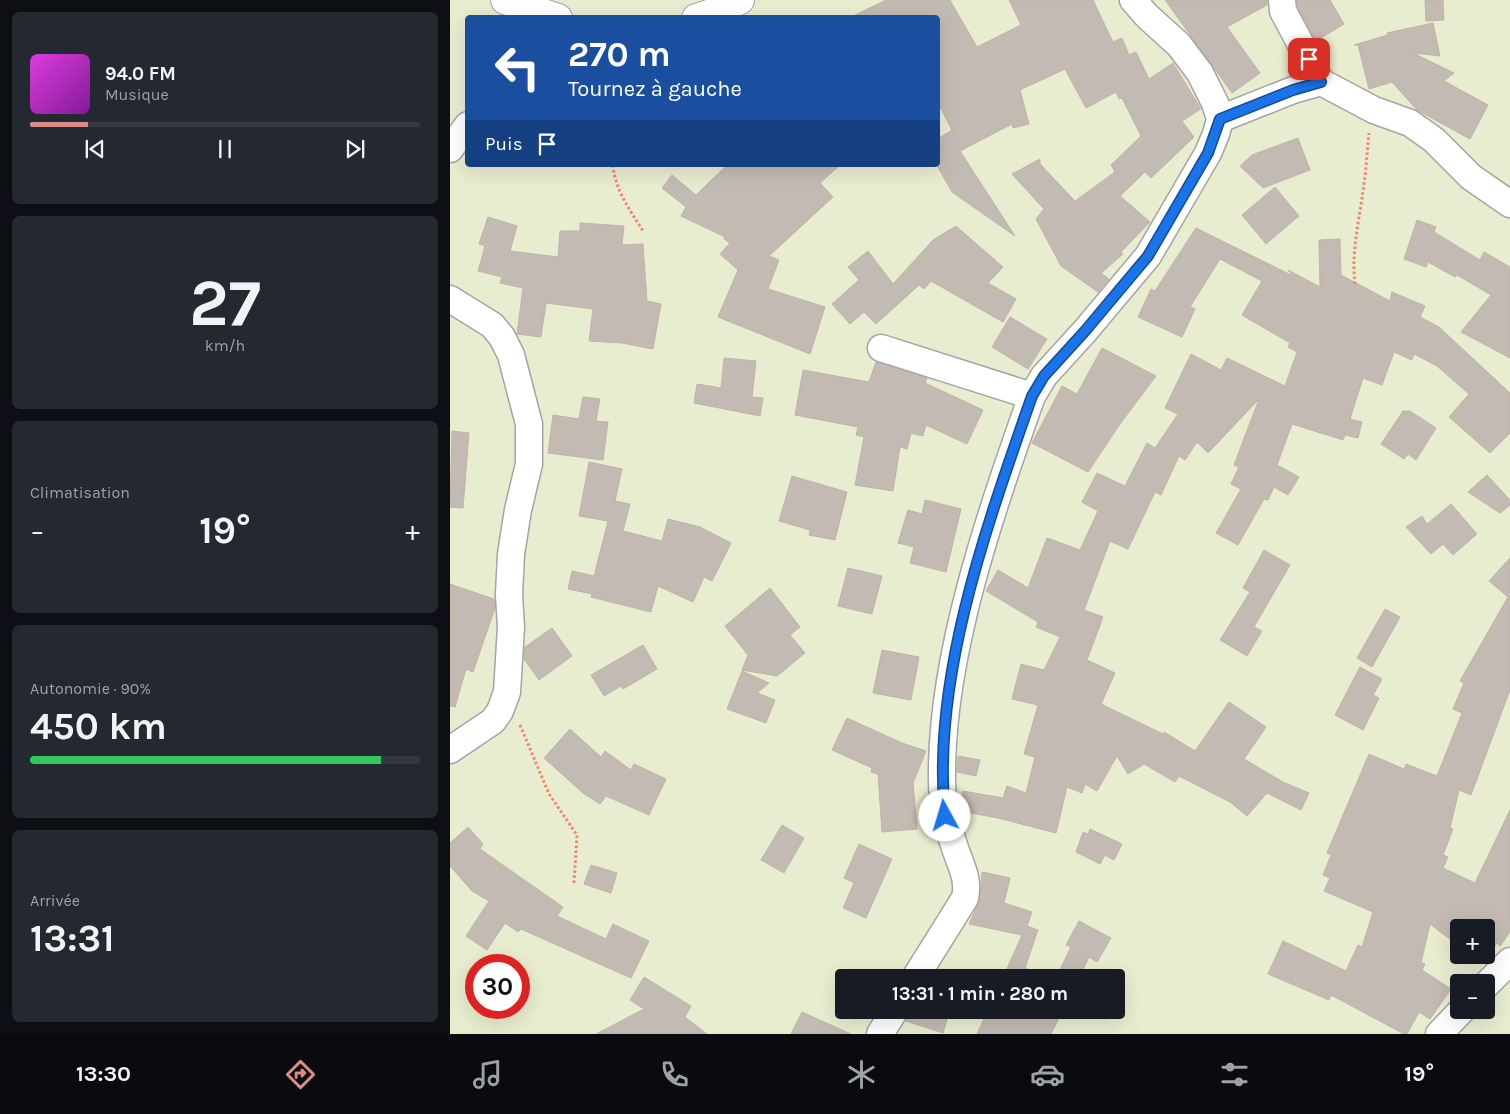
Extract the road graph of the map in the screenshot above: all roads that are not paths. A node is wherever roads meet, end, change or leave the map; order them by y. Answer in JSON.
{"nodes":[{"id":1,"x":505,"y":0,"type":"edge"},
{"id":2,"x":740,"y":0,"type":"edge"},
{"id":3,"x":1133,"y":0,"type":"edge"},
{"id":4,"x":1282,"y":0,"type":"edge"},
{"id":5,"x":543,"y":15,"type":"edge"},
{"id":6,"x":705,"y":15,"type":"edge"},
{"id":7,"x":1321,"y":82,"type":"junction"},
{"id":8,"x":1220,"y":119,"type":"junction"},
{"id":9,"x":465,"y":129,"type":"edge"},
{"id":10,"x":450,"y":149,"type":"edge"},
{"id":11,"x":1510,"y":204,"type":"edge"},
{"id":12,"x":450,"y":299,"type":"edge"},
{"id":13,"x":881,"y":348,"type":"dead end"},
{"id":14,"x":1032,"y":396,"type":"junction"},
{"id":15,"x":450,"y":750,"type":"edge"},
{"id":16,"x":1510,"y":961,"type":"edge"},
{"id":17,"x":921,"y":969,"type":"edge"},
{"id":18,"x":1495,"y":976,"type":"edge"},
{"id":19,"x":889,"y":1019,"type":"edge"},
{"id":20,"x":1453,"y":1019,"type":"edge"},
{"id":21,"x":880,"y":1034,"type":"edge"},
{"id":22,"x":1439,"y":1034,"type":"edge"}],
"edges":[{"from":1,"to":5,"type":"street"},
{"from":2,"to":6,"type":"street"},
{"from":3,"to":8,"type":"street"},
{"from":4,"to":7,"type":"street"},
{"from":7,"to":8,"type":"street"},
{"from":7,"to":11,"type":"street"},
{"from":8,"to":14,"type":"street"},
{"from":9,"to":10,"type":"street"},
{"from":12,"to":15,"type":"street"},
{"from":13,"to":14,"type":"street"},
{"from":14,"to":17,"type":"street"},
{"from":16,"to":18,"type":"street"},
{"from":19,"to":21,"type":"street"},
{"from":20,"to":22,"type":"street"}]}
